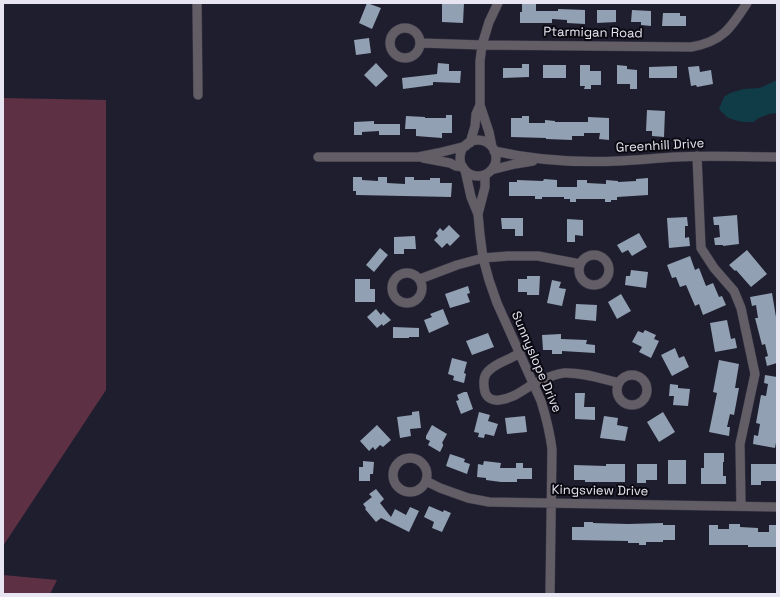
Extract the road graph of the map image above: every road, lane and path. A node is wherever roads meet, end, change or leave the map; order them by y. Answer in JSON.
{"nodes":[{"id":1,"x":197,"y":3,"type":"edge"},
{"id":2,"x":498,"y":3,"type":"edge"},
{"id":3,"x":747,"y":3,"type":"edge"},
{"id":4,"x":421,"y":43,"type":"dead end"},
{"id":5,"x":482,"y":45,"type":"junction"},
{"id":6,"x":198,"y":95,"type":"dead end"},
{"id":7,"x":480,"y":105,"type":"junction"},
{"id":8,"x":468,"y":144,"type":"junction"},
{"id":9,"x":493,"y":149,"type":"junction"},
{"id":10,"x":697,"y":156,"type":"junction"},
{"id":11,"x":318,"y":157,"type":"dead end"},
{"id":12,"x":418,"y":157,"type":"junction"},
{"id":13,"x":777,"y":157,"type":"edge"},
{"id":14,"x":543,"y":160,"type":"junction"},
{"id":15,"x":464,"y":168,"type":"junction"},
{"id":16,"x":488,"y":172,"type":"junction"},
{"id":17,"x":478,"y":214,"type":"junction"},
{"id":18,"x":483,"y":258,"type":"junction"},
{"id":19,"x":580,"y":264,"type":"dead end"},
{"id":20,"x":420,"y":279,"type":"dead end"},
{"id":21,"x":520,"y":353,"type":"junction"},
{"id":22,"x":619,"y":383,"type":"dead end"},
{"id":23,"x":534,"y":384,"type":"junction"},
{"id":24,"x":426,"y":481,"type":"dead end"},
{"id":25,"x":551,"y":503,"type":"junction"},
{"id":26,"x":742,"y":506,"type":"junction"},
{"id":27,"x":777,"y":507,"type":"edge"},
{"id":28,"x":550,"y":594,"type":"edge"}],
"edges":[{"from":1,"to":6,"type":"street"},
{"from":2,"to":5,"type":"street"},
{"from":3,"to":5,"type":"street","name":"Ptarmigan Road"},
{"from":4,"to":5,"type":"street","name":"Ptarmigan Road"},
{"from":5,"to":7,"type":"street"},
{"from":7,"to":8,"type":"street"},
{"from":7,"to":9,"type":"street"},
{"from":8,"to":9,"type":"street"},
{"from":8,"to":12,"type":"street"},
{"from":8,"to":15,"type":"street"},
{"from":9,"to":14,"type":"street","name":"Greenhill Drive"},
{"from":9,"to":16,"type":"street"},
{"from":10,"to":13,"type":"street","name":"Greenhill Drive"},
{"from":10,"to":14,"type":"street","name":"Greenhill Drive"},
{"from":10,"to":26,"type":"street"},
{"from":11,"to":12,"type":"street"},
{"from":12,"to":15,"type":"street"},
{"from":14,"to":16,"type":"street","name":"Greenhill Drive"},
{"from":15,"to":16,"type":"street"},
{"from":15,"to":17,"type":"street","name":"Sunnyslope Drive"},
{"from":16,"to":17,"type":"street","name":"Sunnyslope Drive"},
{"from":17,"to":18,"type":"street","name":"Sunnyslope Drive"},
{"from":18,"to":19,"type":"street"},
{"from":18,"to":20,"type":"street"},
{"from":18,"to":21,"type":"street","name":"Sunnyslope Drive"},
{"from":21,"to":23,"type":"street","name":"Sunnyslope Drive"},
{"from":21,"to":23,"type":"street"},
{"from":22,"to":23,"type":"street"},
{"from":23,"to":25,"type":"street","name":"Sunnyslope Drive"},
{"from":24,"to":25,"type":"street","name":"Kingsview Drive"},
{"from":25,"to":26,"type":"street","name":"Kingsview Drive"},
{"from":25,"to":28,"type":"street","name":"Sunnyslope Drive"},
{"from":26,"to":27,"type":"street","name":"Kingsview Drive"}]}
